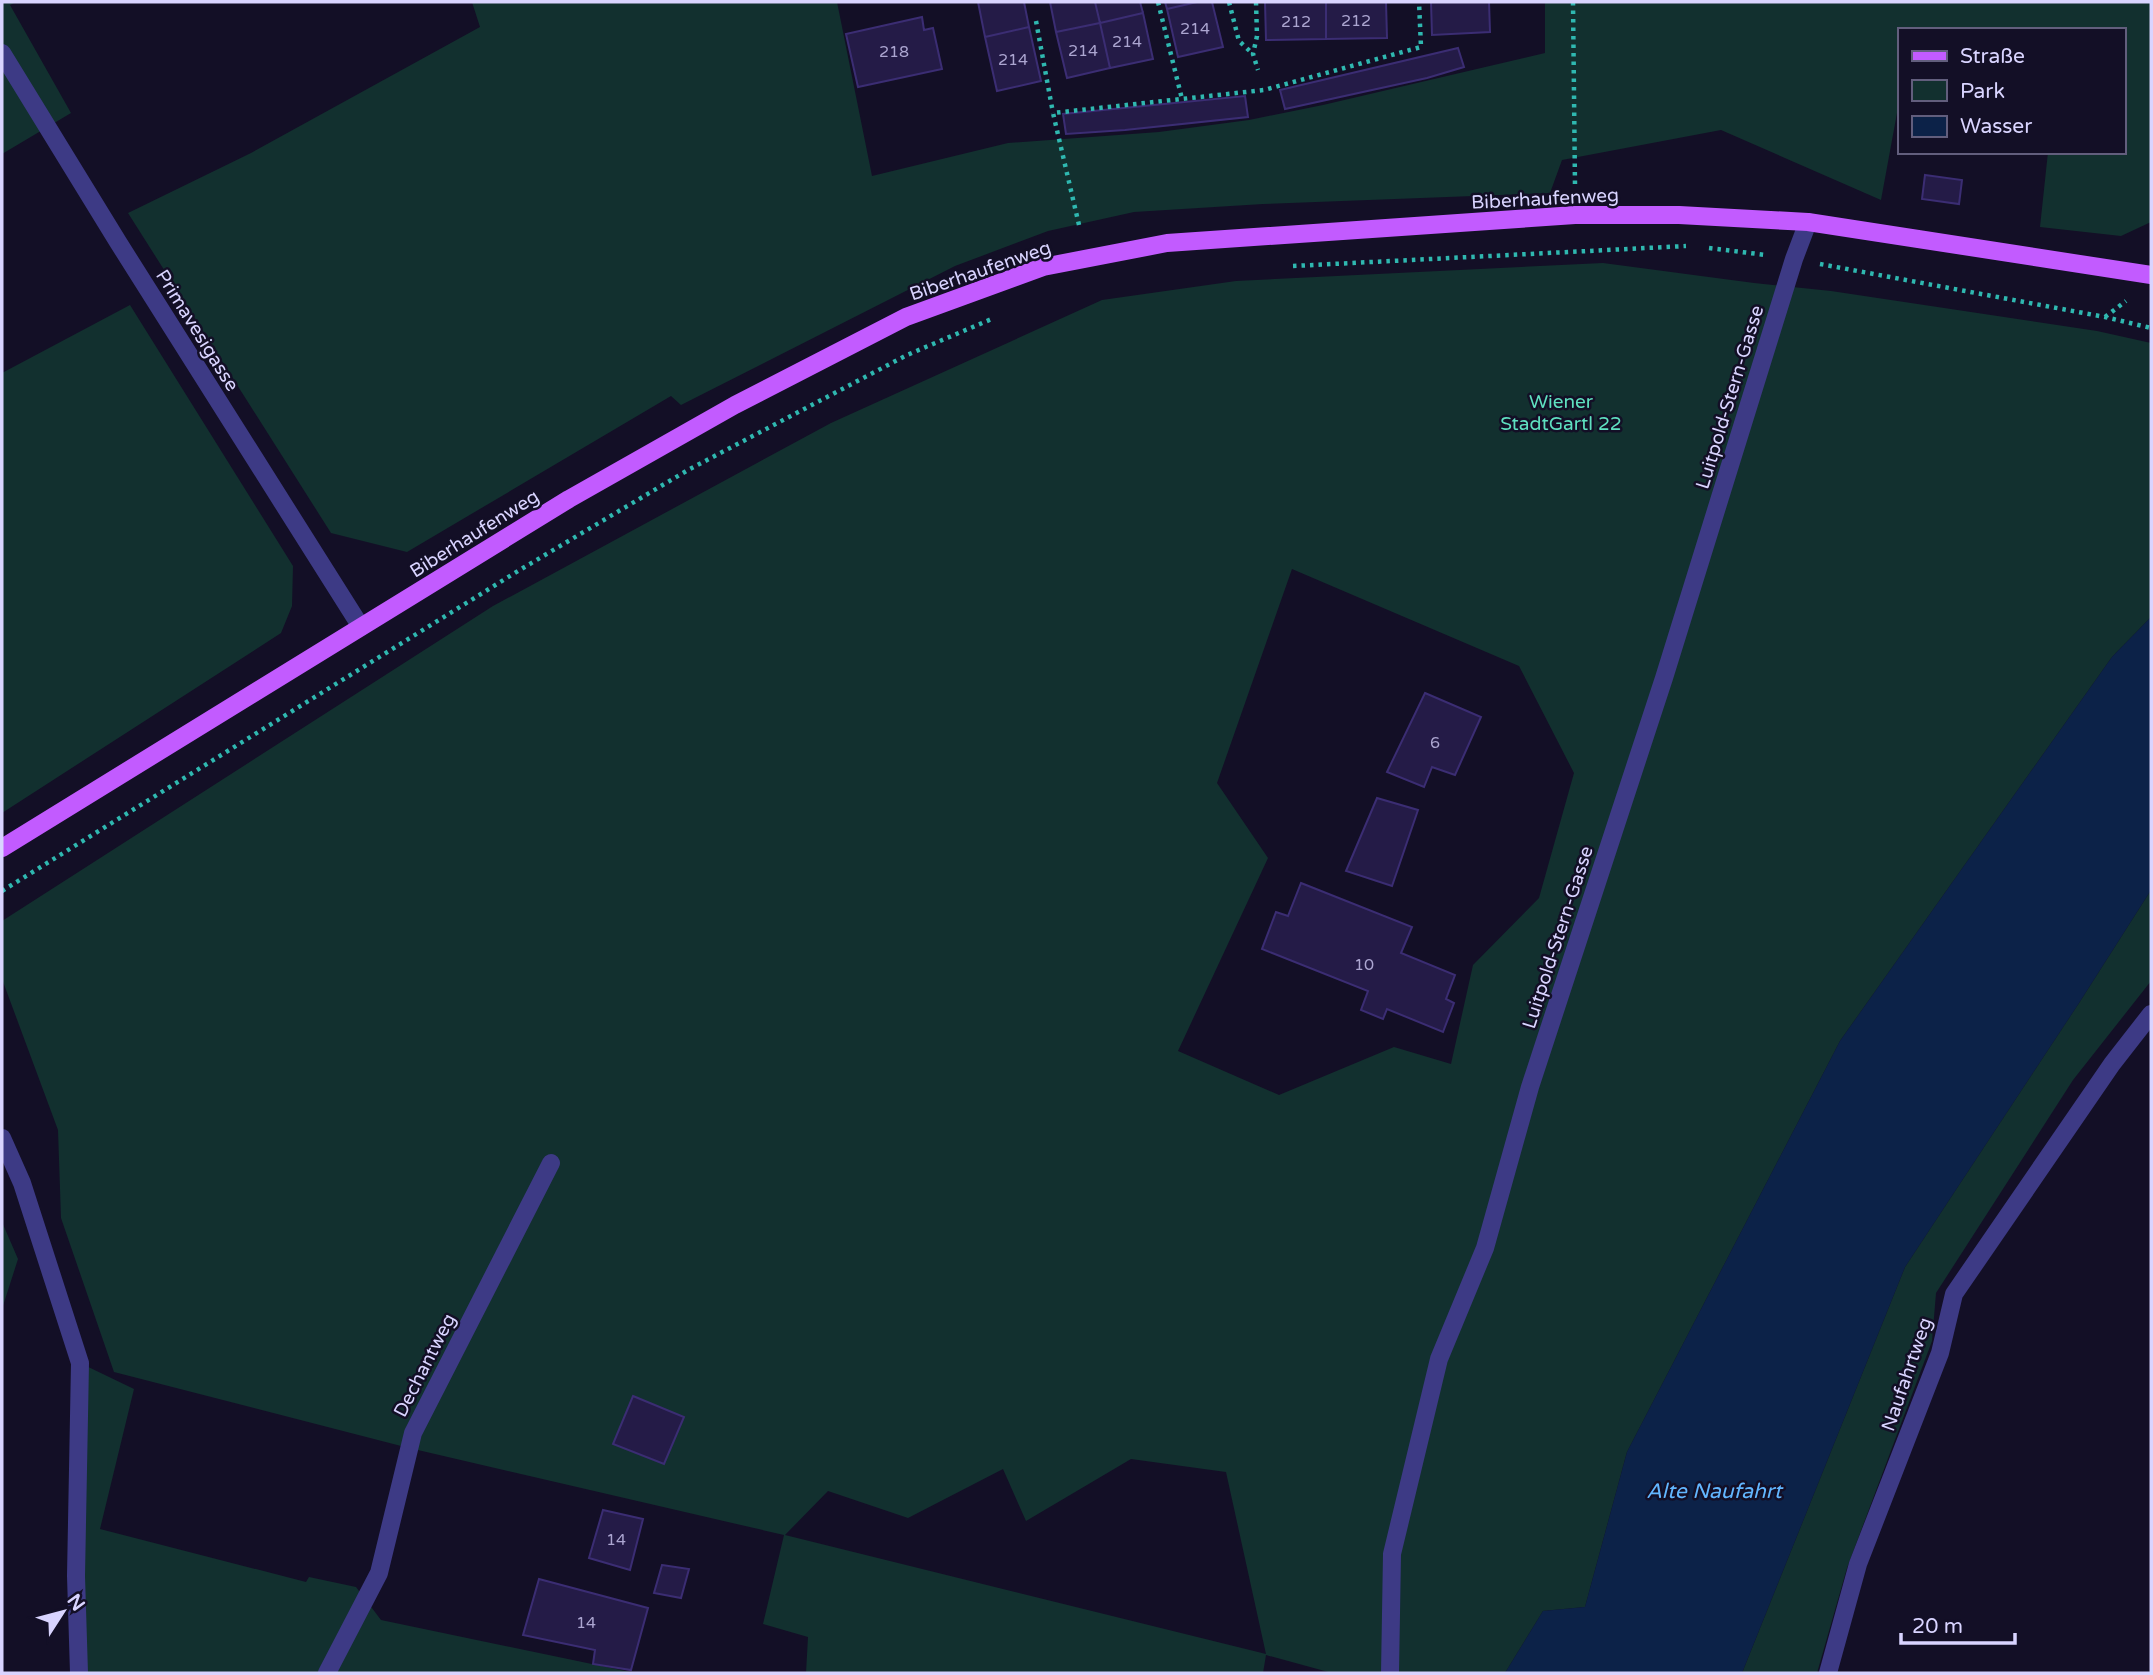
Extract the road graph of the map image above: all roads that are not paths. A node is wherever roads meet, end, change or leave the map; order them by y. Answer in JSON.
{"nodes":[{"id":1,"x":2,"y":53,"type":"edge"},
{"id":2,"x":1808,"y":222,"type":"junction"},
{"id":3,"x":2151,"y":275,"type":"edge"},
{"id":4,"x":361,"y":627,"type":"junction"},
{"id":5,"x":2,"y":848,"type":"edge"},
{"id":6,"x":2151,"y":1014,"type":"edge"},
{"id":7,"x":2,"y":1138,"type":"edge"},
{"id":8,"x":551,"y":1163,"type":"dead end"},
{"id":9,"x":79,"y":1673,"type":"edge"},
{"id":10,"x":327,"y":1673,"type":"edge"},
{"id":11,"x":1390,"y":1673,"type":"edge"},
{"id":12,"x":1828,"y":1673,"type":"edge"}],
"edges":[{"from":1,"to":4,"type":"street","name":"Primavesigasse"},
{"from":2,"to":3,"type":"main road","name":"Biberhaufenweg"},
{"from":2,"to":4,"type":"main road","name":"Biberhaufenweg"},
{"from":2,"to":11,"type":"street","name":"Luitpold-Stern-Gasse"},
{"from":4,"to":5,"type":"main road","name":"Biberhaufenweg"},
{"from":6,"to":12,"type":"street","name":"Naufahrtweg"},
{"from":7,"to":9,"type":"street"},
{"from":8,"to":10,"type":"street","name":"Dechantweg"}]}
